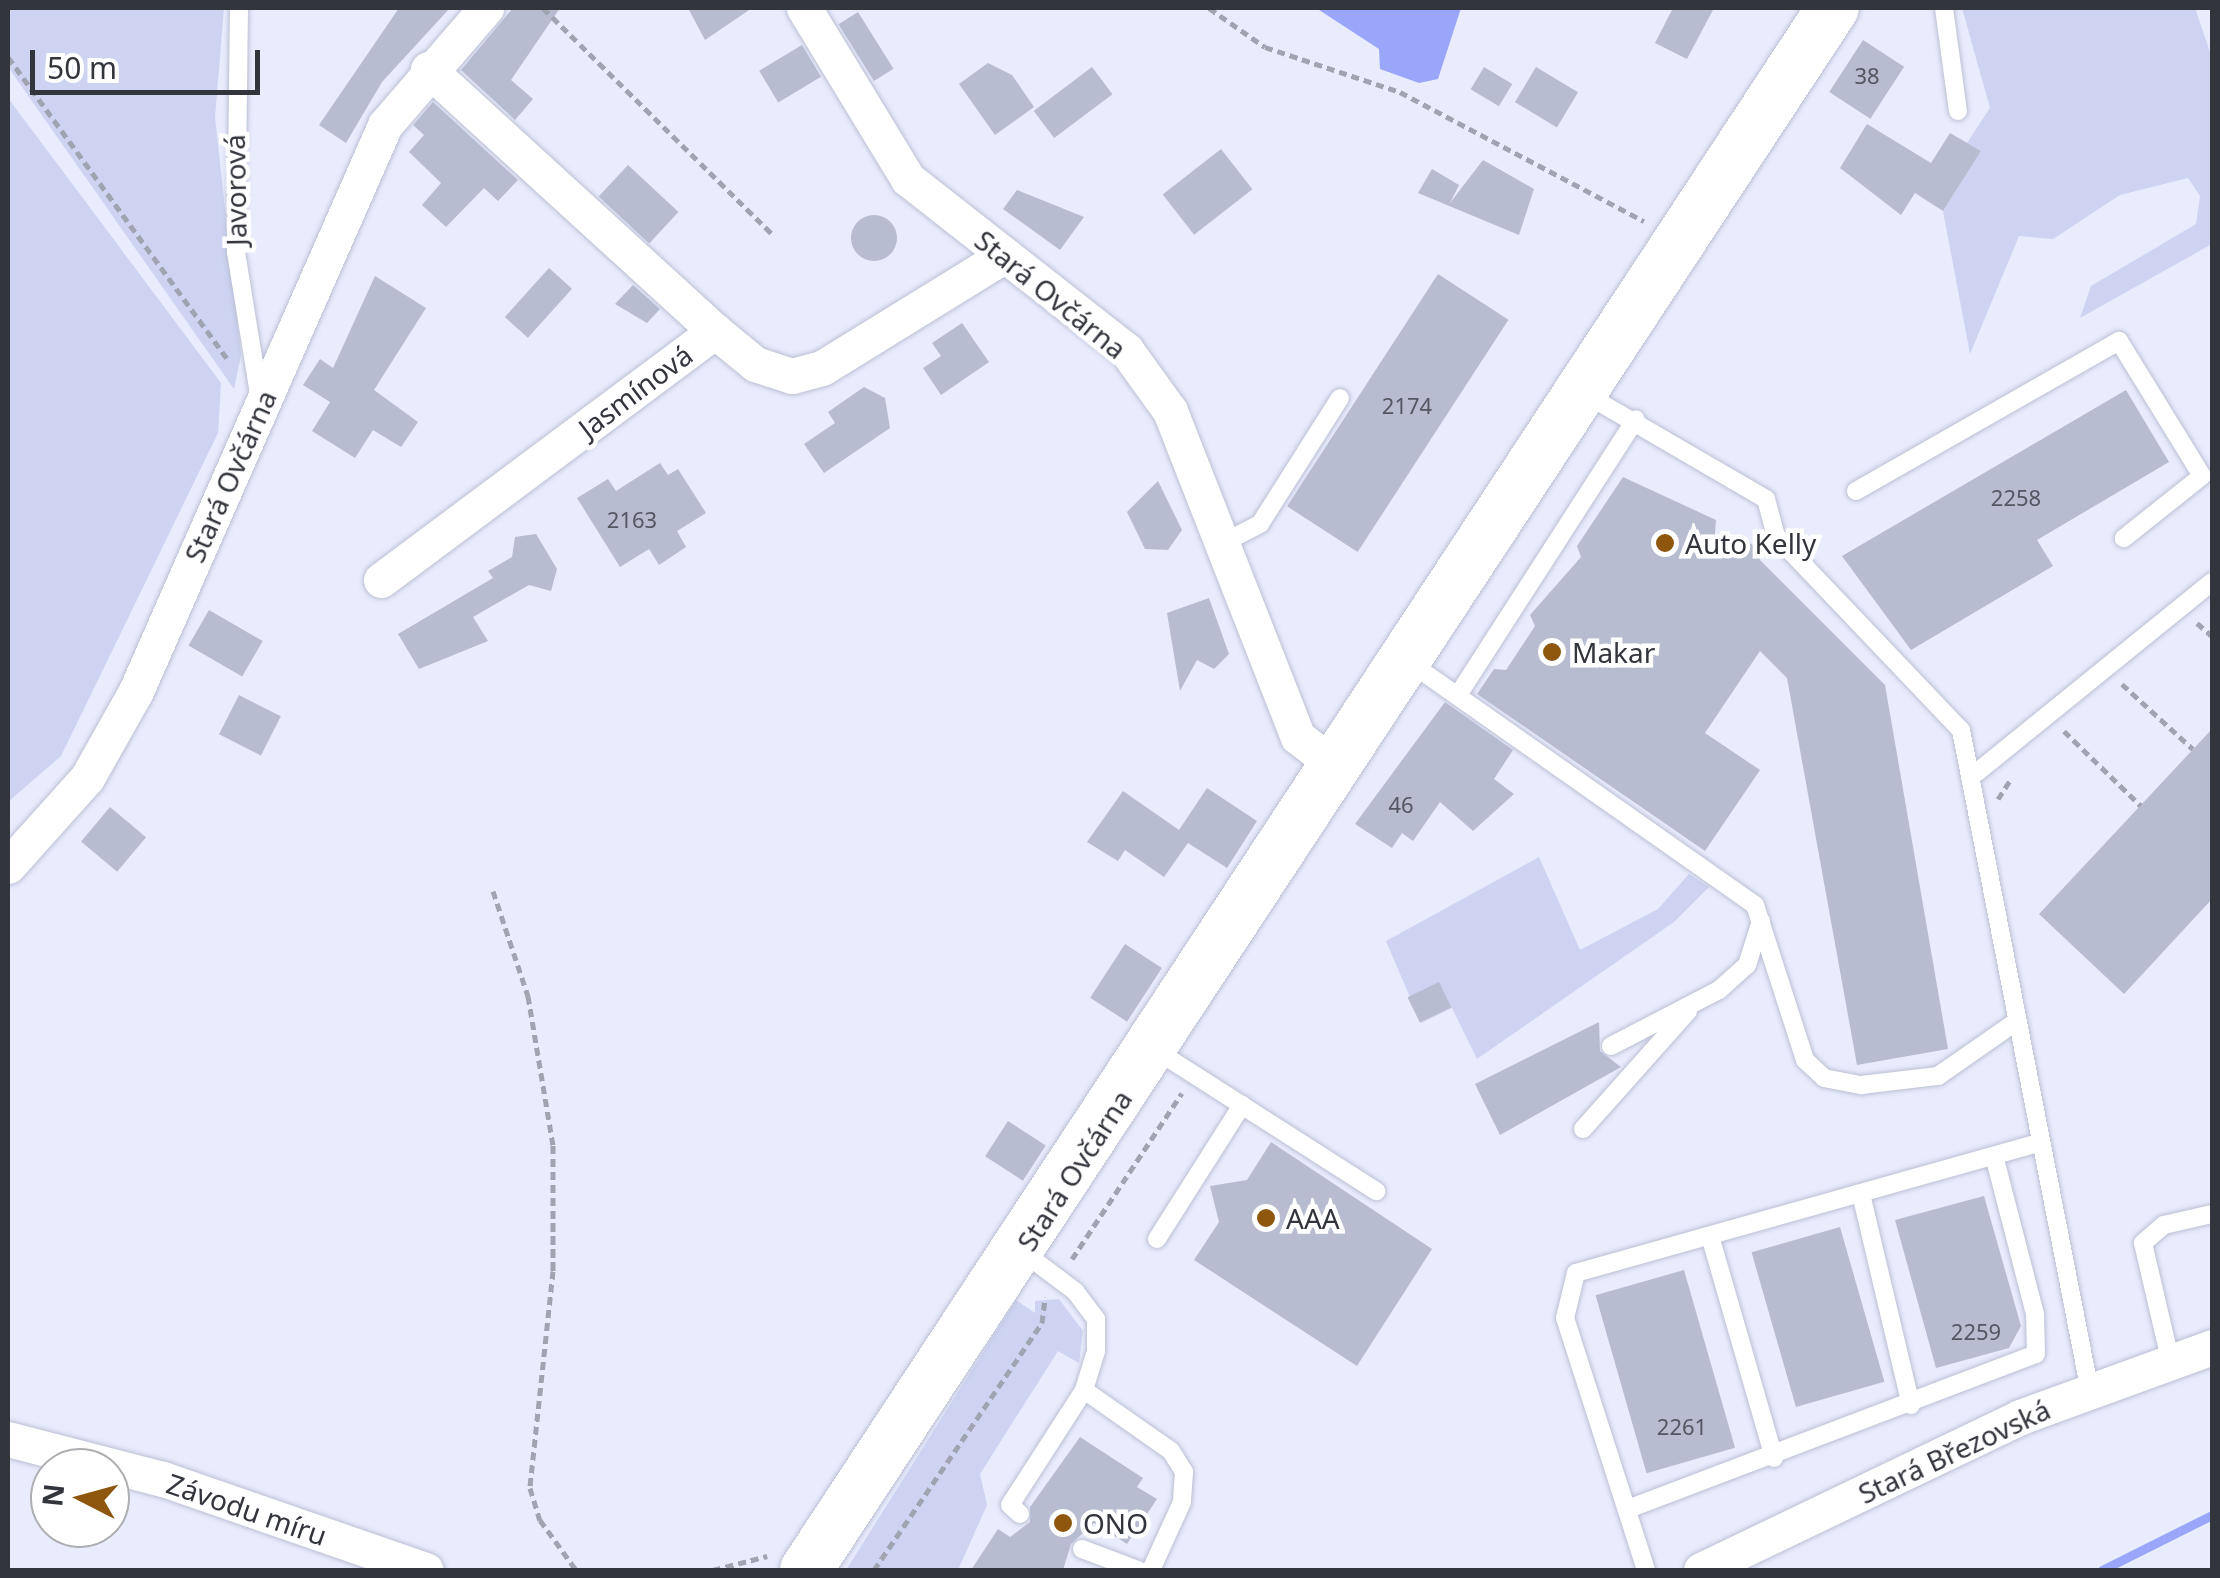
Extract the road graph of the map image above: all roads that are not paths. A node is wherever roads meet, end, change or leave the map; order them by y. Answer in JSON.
{"nodes":[{"id":1,"x":239,"y":8,"type":"edge"},
{"id":2,"x":486,"y":8,"type":"edge"},
{"id":3,"x":804,"y":8,"type":"edge"},
{"id":4,"x":1834,"y":8,"type":"edge"},
{"id":5,"x":1944,"y":8,"type":"edge"},
{"id":6,"x":428,"y":70,"type":"junction"},
{"id":7,"x":1958,"y":110,"type":"dead end"},
{"id":8,"x":1005,"y":255,"type":"junction"},
{"id":9,"x":715,"y":331,"type":"junction"},
{"id":10,"x":1582,"y":392,"type":"junction"},
{"id":11,"x":1340,"y":398,"type":"dead end"},
{"id":12,"x":261,"y":405,"type":"junction"},
{"id":13,"x":1636,"y":419,"type":"junction"},
{"id":14,"x":1856,"y":492,"type":"dead end"},
{"id":15,"x":2124,"y":538,"type":"dead end"},
{"id":16,"x":1222,"y":544,"type":"junction"},
{"id":17,"x":380,"y":580,"type":"dead end"},
{"id":18,"x":2212,"y":582,"type":"edge"},
{"id":19,"x":1404,"y":659,"type":"junction"},
{"id":20,"x":1458,"y":695,"type":"junction"},
{"id":21,"x":1334,"y":765,"type":"junction"},
{"id":22,"x":1976,"y":773,"type":"junction"},
{"id":23,"x":8,"y":866,"type":"edge"},
{"id":24,"x":1761,"y":921,"type":"junction"},
{"id":25,"x":1694,"y":1003,"type":"junction"},
{"id":26,"x":2017,"y":1021,"type":"junction"},
{"id":27,"x":1611,"y":1046,"type":"dead end"},
{"id":28,"x":1174,"y":1062,"type":"junction"},
{"id":29,"x":1242,"y":1105,"type":"junction"},
{"id":30,"x":1583,"y":1129,"type":"dead end"},
{"id":31,"x":2038,"y":1143,"type":"junction"},
{"id":32,"x":1994,"y":1156,"type":"junction"},
{"id":33,"x":1376,"y":1191,"type":"dead end"},
{"id":34,"x":1861,"y":1194,"type":"junction"},
{"id":35,"x":2212,"y":1214,"type":"edge"},
{"id":36,"x":1710,"y":1236,"type":"junction"},
{"id":37,"x":1157,"y":1239,"type":"dead end"},
{"id":38,"x":1040,"y":1265,"type":"junction"},
{"id":39,"x":2212,"y":1348,"type":"edge"},
{"id":40,"x":2170,"y":1359,"type":"junction"},
{"id":41,"x":1084,"y":1390,"type":"junction"},
{"id":42,"x":2090,"y":1392,"type":"junction"},
{"id":43,"x":1911,"y":1405,"type":"junction"},
{"id":44,"x":8,"y":1439,"type":"edge"},
{"id":45,"x":1774,"y":1458,"type":"junction"},
{"id":46,"x":1628,"y":1509,"type":"junction"},
{"id":47,"x":1020,"y":1514,"type":"dead end"},
{"id":48,"x":1082,"y":1550,"type":"dead end"},
{"id":49,"x":795,"y":1556,"type":"edge"},
{"id":50,"x":426,"y":1570,"type":"edge"},
{"id":51,"x":1138,"y":1570,"type":"edge"},
{"id":52,"x":1151,"y":1570,"type":"edge"},
{"id":53,"x":1646,"y":1570,"type":"edge"},
{"id":54,"x":1701,"y":1570,"type":"edge"}],
"edges":[{"from":1,"to":12,"type":"lane","name":"Javorová"},
{"from":2,"to":6,"type":"street","name":"Stará Ovčárna"},
{"from":3,"to":8,"type":"street","name":"Stará Ovčárna"},
{"from":4,"to":10,"type":"main road","name":"Stará Ovčárna"},
{"from":5,"to":7,"type":"lane"},
{"from":6,"to":9,"type":"street"},
{"from":6,"to":12,"type":"street","name":"Stará Ovčárna"},
{"from":8,"to":9,"type":"street","name":"Jasmínová"},
{"from":8,"to":16,"type":"street","name":"Stará Ovčárna"},
{"from":9,"to":17,"type":"street","name":"Jasmínová"},
{"from":10,"to":13,"type":"lane"},
{"from":10,"to":19,"type":"main road","name":"Stará Ovčárna"},
{"from":11,"to":16,"type":"lane"},
{"from":12,"to":23,"type":"street","name":"Stará Ovčárna"},
{"from":13,"to":20,"type":"lane"},
{"from":13,"to":22,"type":"lane"},
{"from":14,"to":15,"type":"lane"},
{"from":16,"to":21,"type":"street","name":"Stará Ovčárna"},
{"from":18,"to":22,"type":"lane"},
{"from":19,"to":20,"type":"lane"},
{"from":19,"to":21,"type":"main road","name":"Stará Ovčárna"},
{"from":20,"to":24,"type":"lane"},
{"from":21,"to":28,"type":"main road","name":"Stará Ovčárna"},
{"from":22,"to":26,"type":"lane"},
{"from":24,"to":25,"type":"lane"},
{"from":24,"to":26,"type":"lane"},
{"from":25,"to":27,"type":"lane"},
{"from":25,"to":30,"type":"lane"},
{"from":26,"to":31,"type":"lane"},
{"from":28,"to":29,"type":"lane"},
{"from":28,"to":38,"type":"main road","name":"Stará Ovčárna"},
{"from":29,"to":33,"type":"lane"},
{"from":29,"to":37,"type":"lane"},
{"from":31,"to":32,"type":"lane"},
{"from":31,"to":42,"type":"lane"},
{"from":32,"to":34,"type":"lane"},
{"from":32,"to":43,"type":"lane"},
{"from":34,"to":36,"type":"lane"},
{"from":34,"to":43,"type":"lane"},
{"from":35,"to":40,"type":"lane"},
{"from":36,"to":45,"type":"lane"},
{"from":36,"to":46,"type":"lane"},
{"from":38,"to":41,"type":"lane"},
{"from":38,"to":49,"type":"main road","name":"Stará Ovčárna"},
{"from":39,"to":40,"type":"street","name":"Stará Březovská"},
{"from":40,"to":42,"type":"street","name":"Stará Březovská"},
{"from":41,"to":47,"type":"lane"},
{"from":41,"to":52,"type":"lane"},
{"from":42,"to":54,"type":"street","name":"Stará Březovská"},
{"from":43,"to":45,"type":"lane"},
{"from":44,"to":50,"type":"street","name":"Závodu míru"},
{"from":45,"to":46,"type":"lane"},
{"from":46,"to":53,"type":"lane"},
{"from":48,"to":51,"type":"lane"}]}
